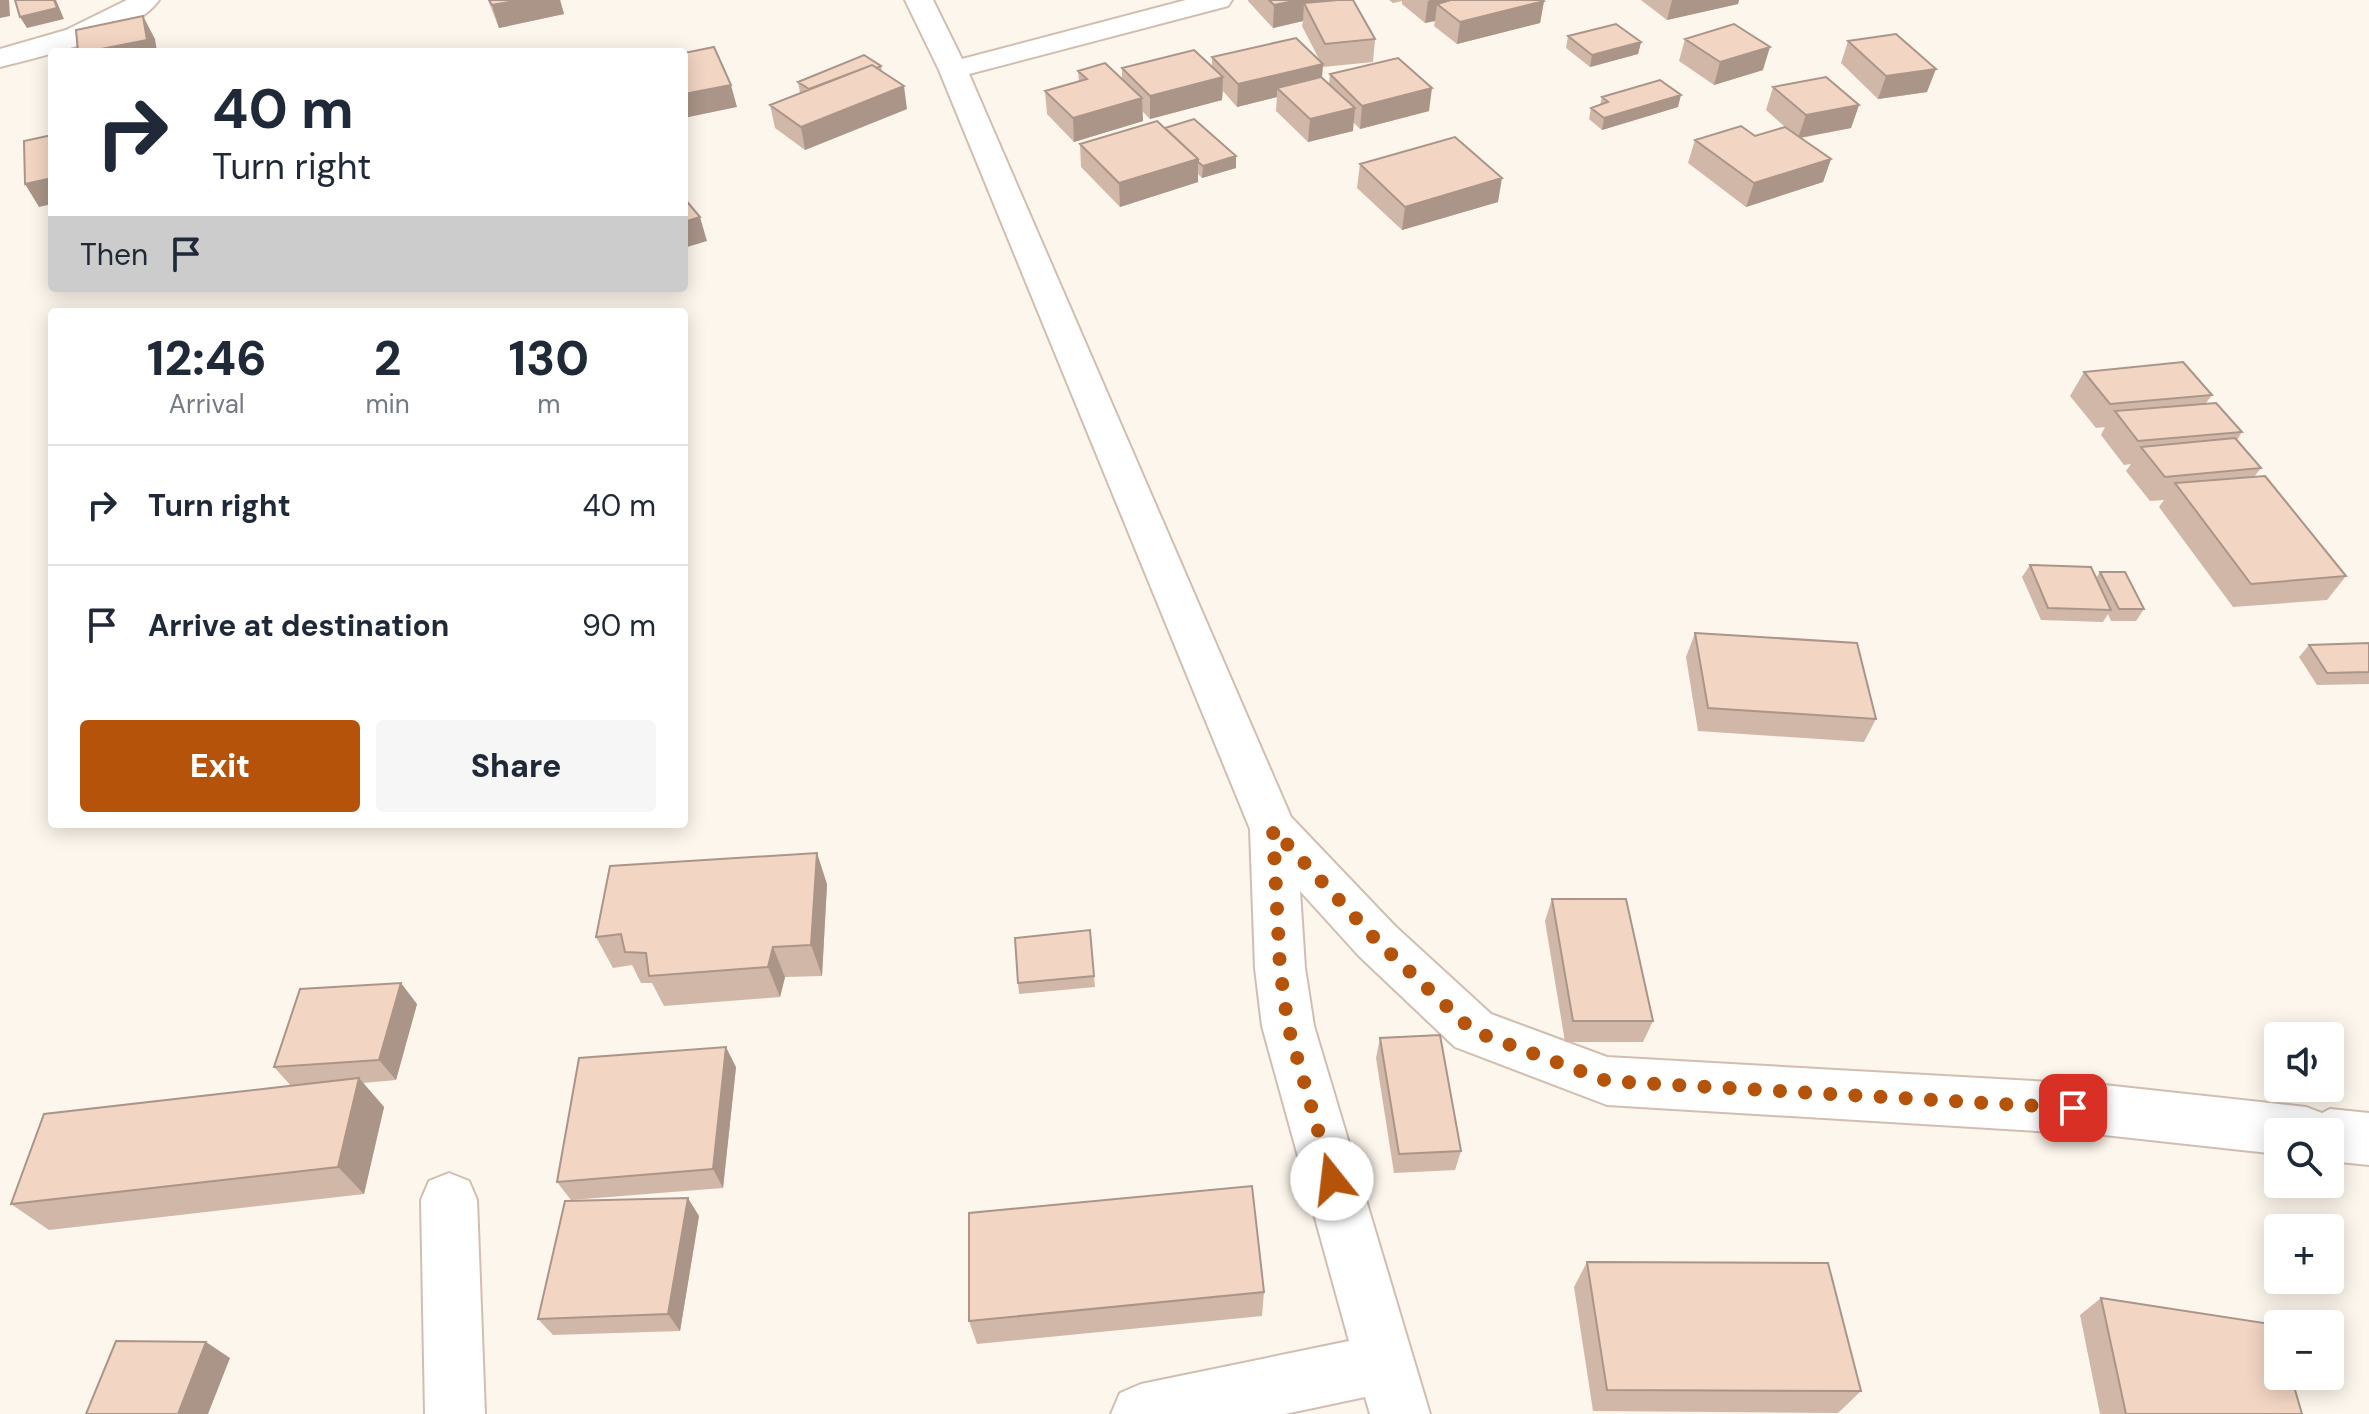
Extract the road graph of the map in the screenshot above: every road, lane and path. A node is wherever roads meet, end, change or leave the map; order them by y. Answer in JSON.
{"nodes":[{"id":1,"x":145,"y":0,"type":"edge"},
{"id":2,"x":919,"y":0,"type":"edge"},
{"id":3,"x":1218,"y":0,"type":"edge"},
{"id":4,"x":0,"y":58,"type":"edge"},
{"id":5,"x":953,"y":70,"type":"junction"},
{"id":6,"x":1273,"y":829,"type":"junction"},
{"id":7,"x":2264,"y":1127,"type":"edge"},
{"id":8,"x":2344,"y":1136,"type":"edge"},
{"id":9,"x":2369,"y":1139,"type":"edge"},
{"id":10,"x":449,"y":1200,"type":"dead end"},
{"id":11,"x":1392,"y":1388,"type":"edge"},
{"id":12,"x":455,"y":1414,"type":"edge"},
{"id":13,"x":1141,"y":1414,"type":"edge"}],
"edges":[{"from":1,"to":4,"type":"street"},
{"from":2,"to":5,"type":"street"},
{"from":3,"to":5,"type":"street"},
{"from":5,"to":6,"type":"street"},
{"from":6,"to":7,"type":"street"},
{"from":6,"to":11,"type":"street"},
{"from":8,"to":9,"type":"street"},
{"from":10,"to":12,"type":"street"},
{"from":11,"to":13,"type":"street"}]}
